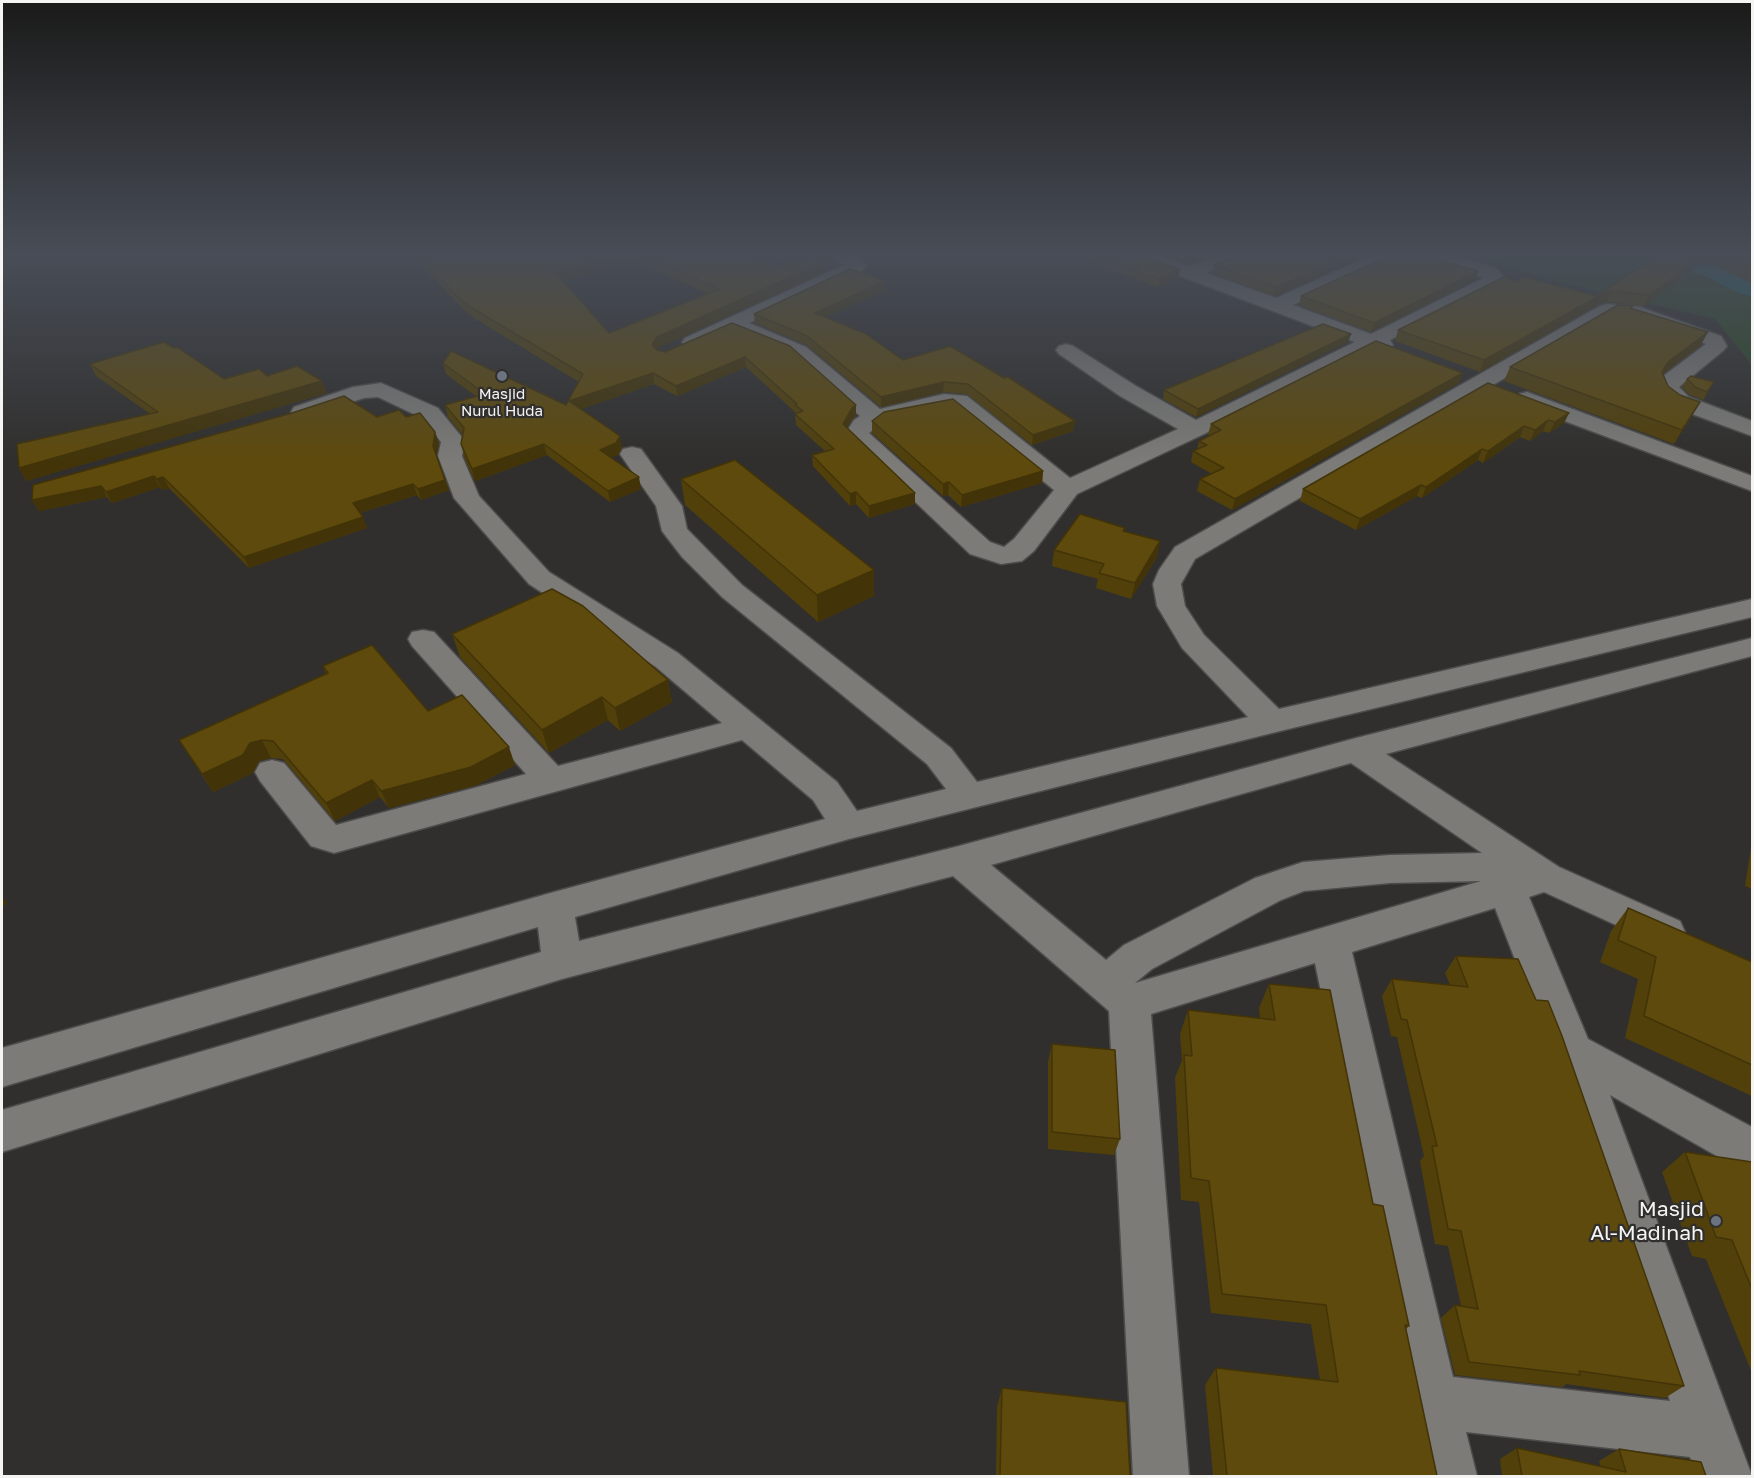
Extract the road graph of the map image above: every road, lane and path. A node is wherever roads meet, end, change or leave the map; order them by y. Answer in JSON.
{"nodes":[{"id":1,"x":732,"y":325,"type":"edge"},
{"id":2,"x":736,"y":325,"type":"edge"},
{"id":3,"x":1331,"y":325,"type":"edge"},
{"id":4,"x":1403,"y":325,"type":"edge"},
{"id":5,"x":1574,"y":325,"type":"edge"},
{"id":6,"x":1675,"y":325,"type":"edge"},
{"id":7,"x":1372,"y":340,"type":"junction"},
{"id":8,"x":676,"y":350,"type":"edge"},
{"id":9,"x":1066,"y":350,"type":"dead end"},
{"id":10,"x":1404,"y":353,"type":"edge"},
{"id":11,"x":1469,"y":378,"type":"junction"},
{"id":12,"x":874,"y":417,"type":"junction"},
{"id":13,"x":277,"y":420,"type":"edge"},
{"id":14,"x":1196,"y":429,"type":"junction"},
{"id":15,"x":1752,"y":429,"type":"edge"},
{"id":16,"x":632,"y":454,"type":"dead end"},
{"id":17,"x":1752,"y":484,"type":"edge"},
{"id":18,"x":1068,"y":489,"type":"junction"},
{"id":19,"x":1752,"y":608,"type":"edge"},
{"id":20,"x":1684,"y":626,"type":"junction"},
{"id":21,"x":423,"y":639,"type":"dead end"},
{"id":22,"x":1739,"y":651,"type":"edge"},
{"id":23,"x":1272,"y":722,"type":"junction"},
{"id":24,"x":747,"y":727,"type":"junction"},
{"id":25,"x":1356,"y":750,"type":"junction"},
{"id":26,"x":272,"y":772,"type":"dead end"},
{"id":27,"x":551,"y":780,"type":"junction"},
{"id":28,"x":969,"y":797,"type":"junction"},
{"id":29,"x":849,"y":826,"type":"junction"},
{"id":30,"x":959,"y":860,"type":"junction"},
{"id":31,"x":1527,"y":877,"type":"junction"},
{"id":32,"x":554,"y":908,"type":"junction"},
{"id":33,"x":1330,"y":943,"type":"junction"},
{"id":34,"x":1698,"y":947,"type":"edge"},
{"id":35,"x":562,"y":962,"type":"junction"},
{"id":36,"x":1117,"y":994,"type":"junction"},
{"id":37,"x":1572,"y":1052,"type":"junction"},
{"id":38,"x":2,"y":1067,"type":"edge"},
{"id":39,"x":2,"y":1131,"type":"edge"},
{"id":40,"x":1752,"y":1151,"type":"edge"},
{"id":41,"x":1434,"y":1402,"type":"junction"},
{"id":42,"x":1716,"y":1454,"type":"edge"},
{"id":43,"x":1161,"y":1476,"type":"edge"},
{"id":44,"x":1449,"y":1476,"type":"edge"}],
"edges":[{"from":1,"to":8,"type":"street"},
{"from":2,"to":12,"type":"street"},
{"from":3,"to":7,"type":"street"},
{"from":4,"to":7,"type":"street"},
{"from":5,"to":11,"type":"street"},
{"from":6,"to":15,"type":"street"},
{"from":7,"to":10,"type":"street"},
{"from":7,"to":14,"type":"street"},
{"from":9,"to":14,"type":"street"},
{"from":11,"to":17,"type":"street"},
{"from":11,"to":23,"type":"street"},
{"from":12,"to":18,"type":"street"},
{"from":12,"to":18,"type":"street"},
{"from":13,"to":24,"type":"street"},
{"from":14,"to":18,"type":"street"},
{"from":16,"to":28,"type":"street"},
{"from":19,"to":20,"type":"street"},
{"from":20,"to":22,"type":"street"},
{"from":20,"to":23,"type":"street"},
{"from":21,"to":27,"type":"street"},
{"from":22,"to":25,"type":"street"},
{"from":23,"to":28,"type":"street"},
{"from":24,"to":27,"type":"street"},
{"from":24,"to":29,"type":"street"},
{"from":25,"to":30,"type":"street"},
{"from":25,"to":31,"type":"street"},
{"from":26,"to":27,"type":"street"},
{"from":28,"to":29,"type":"street"},
{"from":29,"to":32,"type":"street"},
{"from":30,"to":35,"type":"street"},
{"from":30,"to":36,"type":"street"},
{"from":31,"to":33,"type":"street"},
{"from":31,"to":34,"type":"street"},
{"from":31,"to":36,"type":"street"},
{"from":31,"to":37,"type":"street"},
{"from":32,"to":35,"type":"street"},
{"from":32,"to":38,"type":"street"},
{"from":33,"to":36,"type":"street"},
{"from":33,"to":41,"type":"street"},
{"from":35,"to":39,"type":"street"},
{"from":36,"to":43,"type":"street"},
{"from":37,"to":40,"type":"street"},
{"from":37,"to":42,"type":"street"},
{"from":41,"to":42,"type":"street"},
{"from":41,"to":44,"type":"street"}]}
